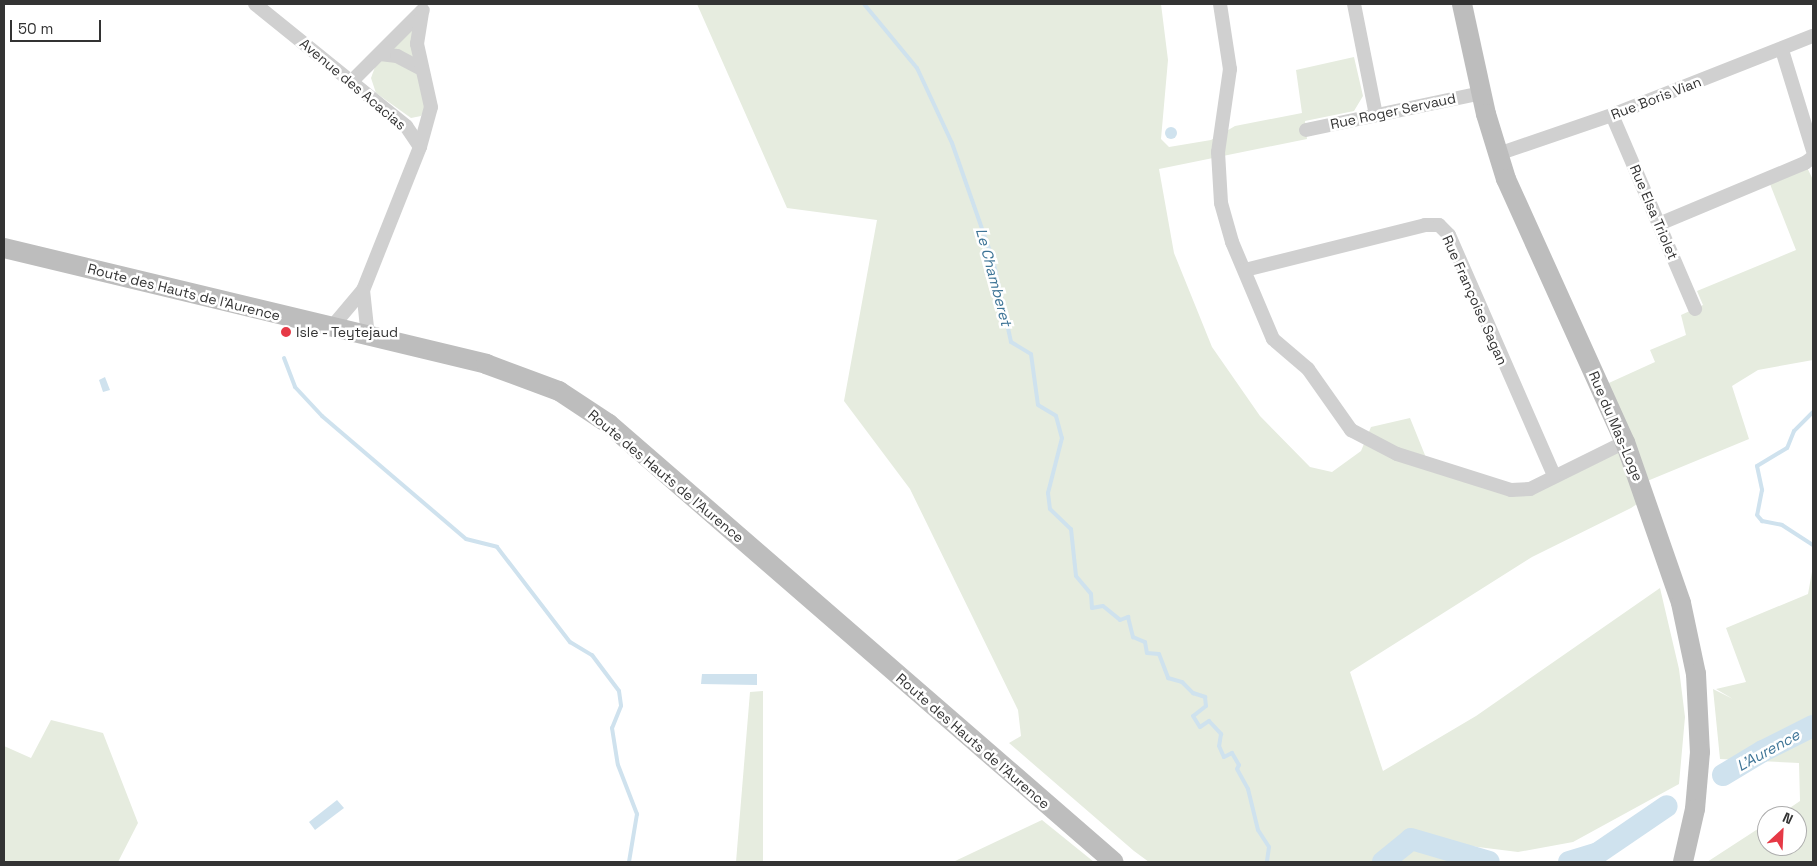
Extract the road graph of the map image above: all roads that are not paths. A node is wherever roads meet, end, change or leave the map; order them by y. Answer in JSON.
{"nodes":[{"id":1,"x":254,"y":4,"type":"edge"},
{"id":2,"x":1220,"y":4,"type":"edge"},
{"id":3,"x":1354,"y":4,"type":"edge"},
{"id":4,"x":1462,"y":4,"type":"edge"},
{"id":5,"x":425,"y":7,"type":"edge"},
{"id":6,"x":1813,"y":36,"type":"edge"},
{"id":7,"x":1782,"y":50,"type":"junction"},
{"id":8,"x":380,"y":54,"type":"junction"},
{"id":9,"x":421,"y":69,"type":"junction"},
{"id":10,"x":352,"y":81,"type":"junction"},
{"id":11,"x":1481,"y":93,"type":"junction"},
{"id":12,"x":1376,"y":114,"type":"junction"},
{"id":13,"x":1612,"y":115,"type":"junction"},
{"id":14,"x":1306,"y":130,"type":"dead end"},
{"id":15,"x":420,"y":146,"type":"junction"},
{"id":16,"x":1813,"y":151,"type":"edge"},
{"id":17,"x":1498,"y":154,"type":"junction"},
{"id":18,"x":1813,"y":157,"type":"edge"},
{"id":19,"x":1659,"y":224,"type":"junction"},
{"id":20,"x":4,"y":248,"type":"edge"},
{"id":21,"x":1246,"y":270,"type":"junction"},
{"id":22,"x":363,"y":290,"type":"junction"},
{"id":23,"x":1695,"y":309,"type":"dead end"},
{"id":24,"x":330,"y":328,"type":"junction"},
{"id":25,"x":368,"y":337,"type":"junction"},
{"id":26,"x":1625,"y":442,"type":"junction"},
{"id":27,"x":1554,"y":475,"type":"junction"},
{"id":28,"x":1114,"y":862,"type":"edge"},
{"id":29,"x":1683,"y":862,"type":"edge"}],
"edges":[{"from":1,"to":10,"type":"street","name":"Avenue des Acacias"},
{"from":2,"to":21,"type":"street"},
{"from":3,"to":12,"type":"street"},
{"from":4,"to":11,"type":"main road","name":"Rue du Mas-Loge"},
{"from":5,"to":8,"type":"street"},
{"from":5,"to":9,"type":"street"},
{"from":6,"to":7,"type":"street","name":"Rue Boris Vian"},
{"from":7,"to":13,"type":"street","name":"Rue Boris Vian"},
{"from":7,"to":16,"type":"street"},
{"from":8,"to":9,"type":"street"},
{"from":8,"to":10,"type":"street"},
{"from":9,"to":15,"type":"street"},
{"from":10,"to":15,"type":"street","name":"Avenue des Acacias"},
{"from":11,"to":12,"type":"street","name":"Rue Roger Servaud"},
{"from":11,"to":17,"type":"main road","name":"Rue du Mas-Loge"},
{"from":12,"to":14,"type":"street","name":"Rue Roger Servaud"},
{"from":13,"to":17,"type":"street","name":"Rue Boris Vian"},
{"from":13,"to":19,"type":"street","name":"Rue Elsa Triolet"},
{"from":15,"to":22,"type":"street"},
{"from":17,"to":26,"type":"main road","name":"Rue du Mas-Loge"},
{"from":18,"to":19,"type":"street"},
{"from":19,"to":23,"type":"street","name":"Rue Elsa Triolet"},
{"from":20,"to":24,"type":"main road","name":"Route des Hauts de l'Aurence"},
{"from":21,"to":27,"type":"street"},
{"from":21,"to":27,"type":"street","name":"Rue Françoise Sagan"},
{"from":22,"to":24,"type":"street"},
{"from":22,"to":25,"type":"street"},
{"from":24,"to":25,"type":"main road","name":"Route des Hauts de l'Aurence"},
{"from":25,"to":28,"type":"main road","name":"Route des Hauts de l'Aurence"},
{"from":26,"to":27,"type":"street"},
{"from":26,"to":29,"type":"main road","name":"Rue du Mas-Loge"}]}
